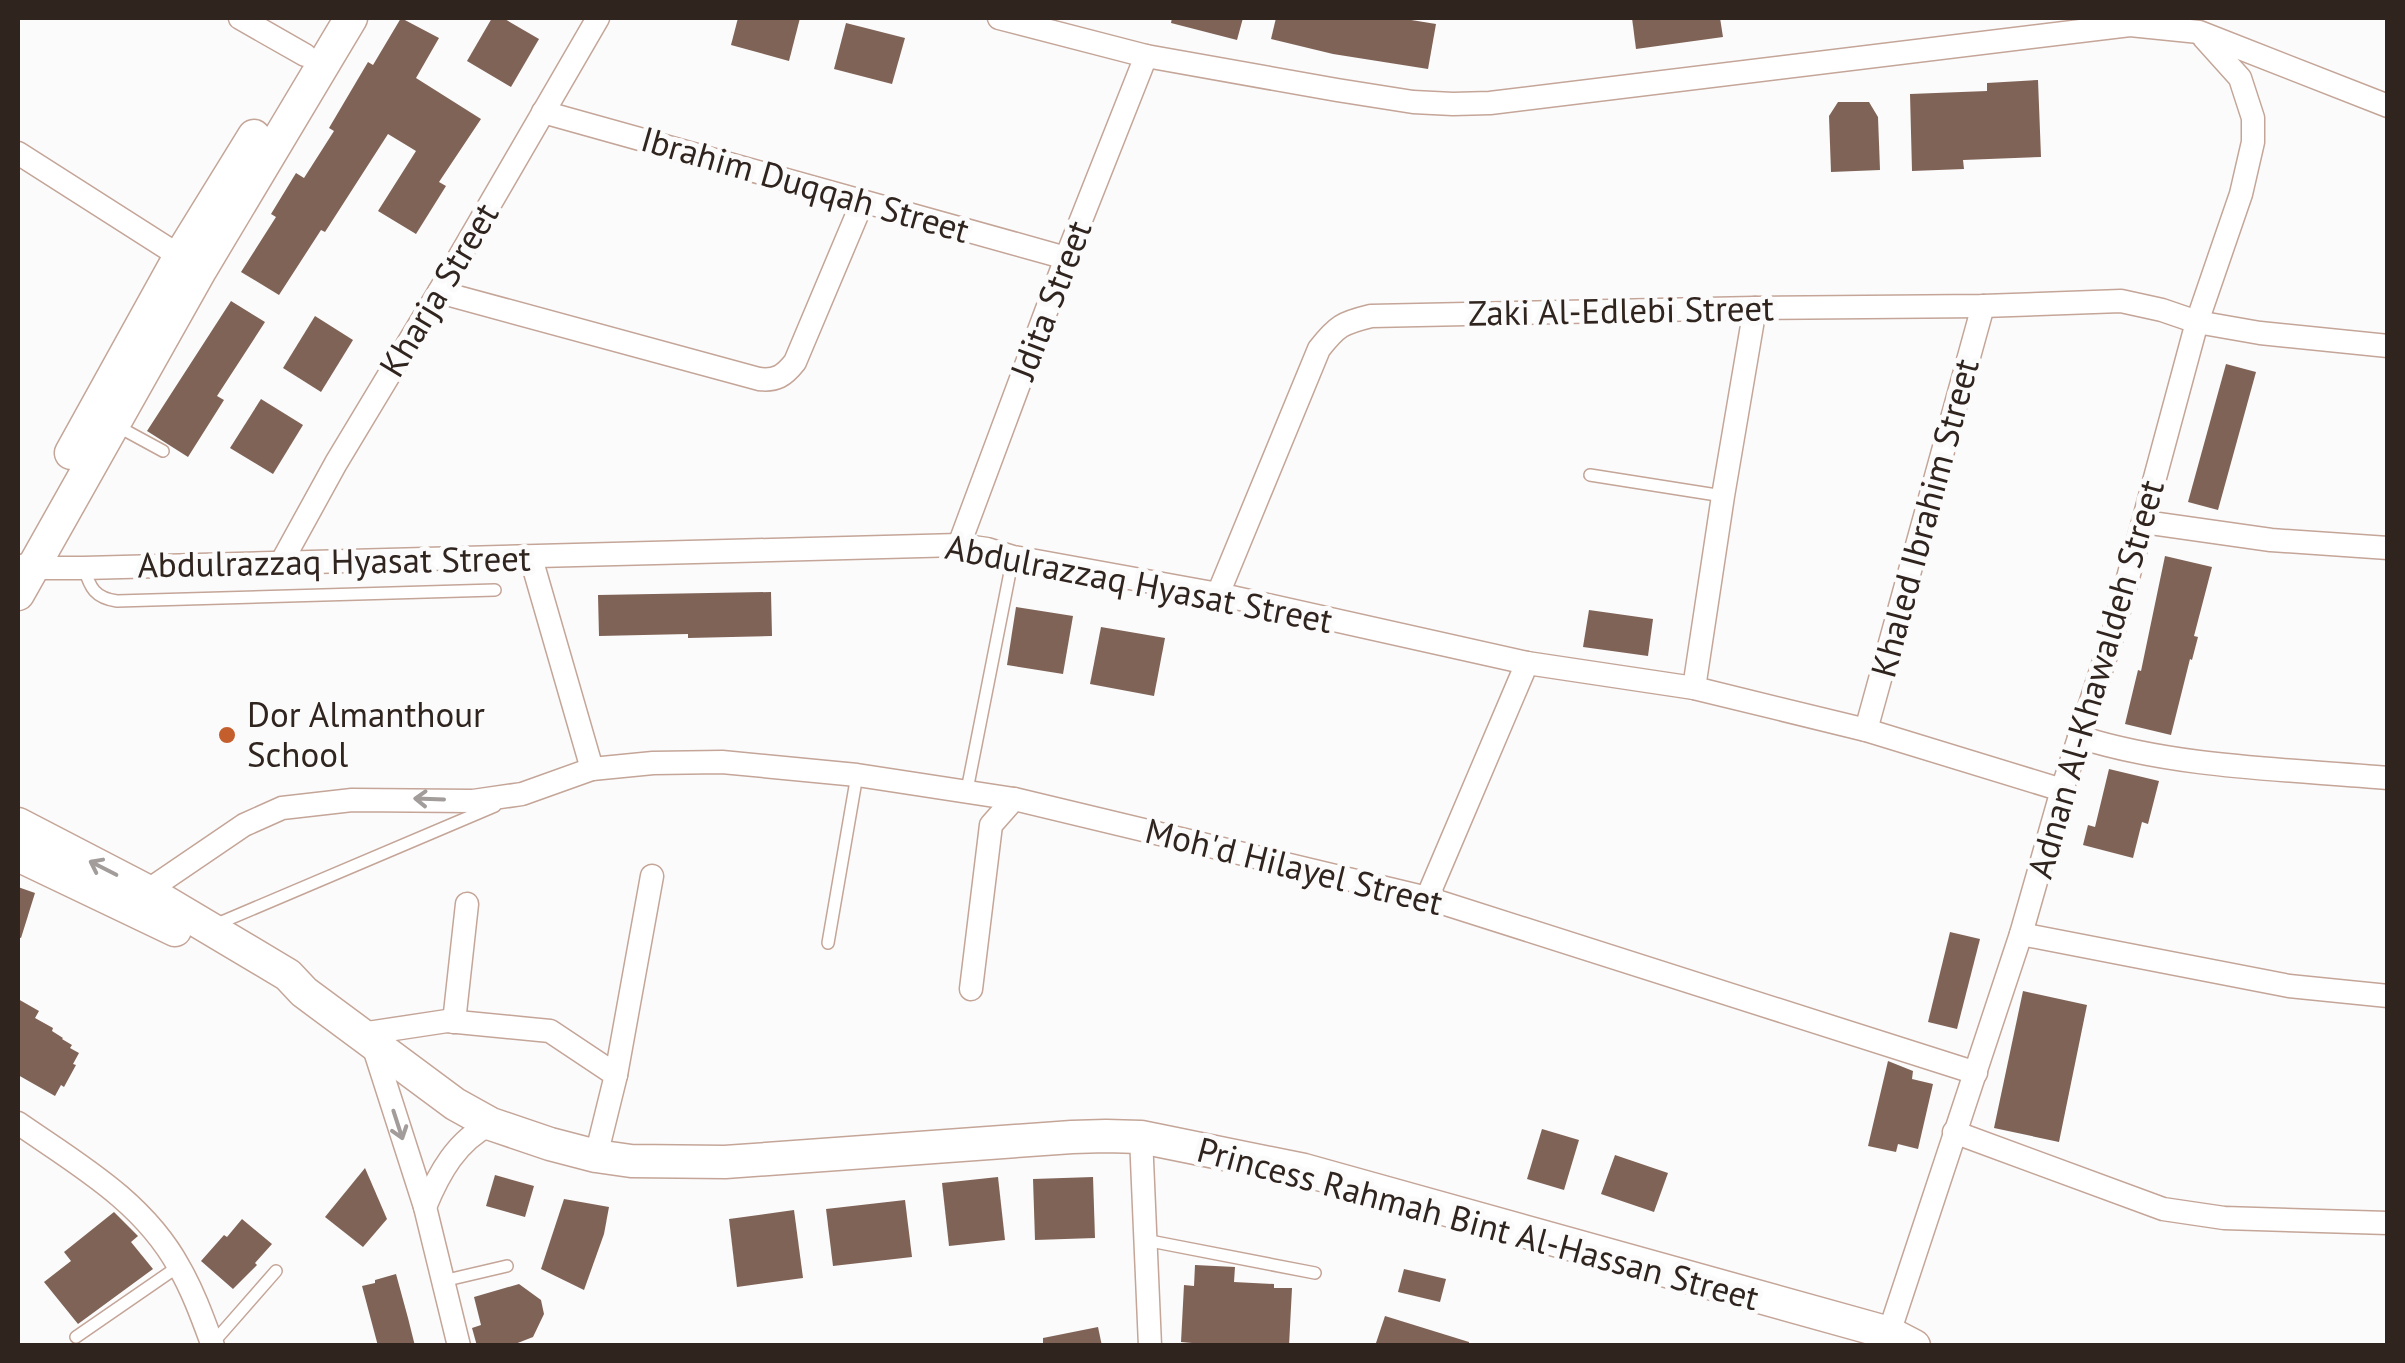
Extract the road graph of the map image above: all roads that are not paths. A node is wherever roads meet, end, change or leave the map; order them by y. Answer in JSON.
{"nodes":[{"id":1,"x":240,"y":18,"type":"edge"},
{"id":2,"x":328,"y":18,"type":"edge"},
{"id":3,"x":351,"y":18,"type":"edge"},
{"id":4,"x":598,"y":18,"type":"edge"},
{"id":5,"x":999,"y":18,"type":"edge"},
{"id":6,"x":2199,"y":32,"type":"junction"},
{"id":7,"x":305,"y":55,"type":"junction"},
{"id":8,"x":1146,"y":56,"type":"junction"},
{"id":9,"x":2388,"y":106,"type":"edge"},
{"id":10,"x":543,"y":112,"type":"junction"},
{"id":11,"x":18,"y":153,"type":"edge"},
{"id":12,"x":862,"y":202,"type":"junction"},
{"id":13,"x":1066,"y":258,"type":"junction"},
{"id":14,"x":190,"y":263,"type":"junction"},
{"id":15,"x":439,"y":292,"type":"junction"},
{"id":16,"x":1983,"y":306,"type":"junction"},
{"id":17,"x":1755,"y":308,"type":"junction"},
{"id":18,"x":2197,"y":322,"type":"junction"},
{"id":19,"x":2388,"y":346,"type":"edge"},
{"id":20,"x":114,"y":424,"type":"junction"},
{"id":21,"x":162,"y":451,"type":"dead end"},
{"id":22,"x":1590,"y":475,"type":"dead end"},
{"id":23,"x":1722,"y":496,"type":"junction"},
{"id":24,"x":2144,"y":522,"type":"junction"},
{"id":25,"x":958,"y":545,"type":"junction"},
{"id":26,"x":2388,"y":548,"type":"edge"},
{"id":27,"x":1013,"y":557,"type":"junction"},
{"id":28,"x":531,"y":558,"type":"junction"},
{"id":29,"x":281,"y":563,"type":"junction"},
{"id":30,"x":21,"y":568,"type":"edge"},
{"id":31,"x":84,"y":568,"type":"junction"},
{"id":32,"x":495,"y":590,"type":"dead end"},
{"id":33,"x":1218,"y":594,"type":"junction"},
{"id":34,"x":1527,"y":663,"type":"junction"},
{"id":35,"x":1694,"y":688,"type":"junction"},
{"id":36,"x":1866,"y":730,"type":"junction"},
{"id":37,"x":2079,"y":737,"type":"junction"},
{"id":38,"x":592,"y":770,"type":"junction"},
{"id":39,"x":857,"y":775,"type":"junction"},
{"id":40,"x":2388,"y":778,"type":"edge"},
{"id":41,"x":967,"y":790,"type":"junction"},
{"id":42,"x":2062,"y":790,"type":"junction"},
{"id":43,"x":522,"y":794,"type":"junction"},
{"id":44,"x":1014,"y":799,"type":"junction"},
{"id":45,"x":18,"y":824,"type":"edge"},
{"id":46,"x":18,"y":855,"type":"edge"},
{"id":47,"x":652,"y":876,"type":"dead end"},
{"id":48,"x":147,"y":891,"type":"junction"},
{"id":49,"x":1426,"y":898,"type":"junction"},
{"id":50,"x":467,"y":904,"type":"dead end"},
{"id":51,"x":211,"y":927,"type":"junction"},
{"id":52,"x":2021,"y":934,"type":"junction"},
{"id":53,"x":828,"y":943,"type":"dead end"},
{"id":54,"x":971,"y":989,"type":"dead end"},
{"id":55,"x":304,"y":992,"type":"junction"},
{"id":56,"x":2388,"y":996,"type":"edge"},
{"id":57,"x":454,"y":1022,"type":"junction"},
{"id":58,"x":366,"y":1038,"type":"junction"},
{"id":59,"x":1976,"y":1072,"type":"junction"},
{"id":60,"x":616,"y":1074,"type":"junction"},
{"id":61,"x":491,"y":1124,"type":"junction"},
{"id":62,"x":1954,"y":1132,"type":"junction"},
{"id":63,"x":22,"y":1133,"type":"edge"},
{"id":64,"x":1140,"y":1138,"type":"junction"},
{"id":65,"x":596,"y":1156,"type":"junction"},
{"id":66,"x":425,"y":1207,"type":"junction"},
{"id":67,"x":2388,"y":1224,"type":"edge"},
{"id":68,"x":1145,"y":1240,"type":"junction"},
{"id":69,"x":178,"y":1266,"type":"junction"},
{"id":70,"x":507,"y":1266,"type":"dead end"},
{"id":71,"x":276,"y":1271,"type":"dead end"},
{"id":72,"x":1315,"y":1273,"type":"dead end"},
{"id":73,"x":443,"y":1281,"type":"junction"},
{"id":74,"x":76,"y":1337,"type":"dead end"},
{"id":75,"x":1901,"y":1339,"type":"edge"},
{"id":76,"x":212,"y":1345,"type":"edge"},
{"id":77,"x":458,"y":1345,"type":"edge"},
{"id":78,"x":1150,"y":1346,"type":"edge"}],
"edges":[{"from":1,"to":7,"type":"street"},
{"from":2,"to":7,"type":"street"},
{"from":3,"to":14,"type":"street"},
{"from":4,"to":10,"type":"street","name":"Kharja Street"},
{"from":5,"to":8,"type":"street"},
{"from":6,"to":8,"type":"street"},
{"from":6,"to":9,"type":"street"},
{"from":6,"to":18,"type":"street","name":"Adnan Al-Khawaldeh Street"},
{"from":7,"to":14,"type":"street"},
{"from":8,"to":13,"type":"street","name":"Jdita Street"},
{"from":10,"to":12,"type":"street","name":"Ibrahim Duqqah Street"},
{"from":10,"to":15,"type":"street","name":"Kharja Street"},
{"from":11,"to":14,"type":"street"},
{"from":12,"to":13,"type":"street","name":"Ibrahim Duqqah Street"},
{"from":12,"to":15,"type":"street"},
{"from":13,"to":25,"type":"street","name":"Jdita Street"},
{"from":14,"to":20,"type":"street"},
{"from":14,"to":30,"type":"street"},
{"from":15,"to":29,"type":"street","name":"Kharja Street"},
{"from":16,"to":17,"type":"street","name":"Zaki Al-Edlebi Street"},
{"from":16,"to":18,"type":"street","name":"Zaki Al-Edlebi Street"},
{"from":16,"to":36,"type":"street","name":"Khaled Ibrahim Street"},
{"from":17,"to":23,"type":"street"},
{"from":17,"to":33,"type":"street","name":"Zaki Al-Edlebi Street"},
{"from":18,"to":19,"type":"street","name":"Zaki Al-Edlebi Street"},
{"from":18,"to":24,"type":"street","name":"Adnan Al-Khawaldeh Street"},
{"from":20,"to":21,"type":"lane"},
{"from":20,"to":30,"type":"street"},
{"from":22,"to":23,"type":"lane"},
{"from":23,"to":35,"type":"street"},
{"from":24,"to":26,"type":"street"},
{"from":24,"to":37,"type":"street","name":"Adnan Al-Khawaldeh Street"},
{"from":25,"to":27,"type":"street","name":"Abdulrazzaq Hyasat Street"},
{"from":25,"to":28,"type":"street","name":"Abdulrazzaq Hyasat Street"},
{"from":27,"to":33,"type":"street","name":"Abdulrazzaq Hyasat Street"},
{"from":27,"to":41,"type":"lane"},
{"from":28,"to":29,"type":"street","name":"Abdulrazzaq Hyasat Street"},
{"from":28,"to":38,"type":"street"},
{"from":29,"to":31,"type":"street","name":"Abdulrazzaq Hyasat Street"},
{"from":30,"to":31,"type":"street","name":"Abdulrazzaq Hyasat Street"},
{"from":31,"to":32,"type":"lane"},
{"from":33,"to":34,"type":"street","name":"Abdulrazzaq Hyasat Street"},
{"from":34,"to":35,"type":"street","name":"Abdulrazzaq Hyasat Street"},
{"from":34,"to":49,"type":"street"},
{"from":35,"to":36,"type":"street","name":"Abdulrazzaq Hyasat Street"},
{"from":36,"to":42,"type":"street","name":"Abdulrazzaq Hyasat Street"},
{"from":37,"to":40,"type":"street"},
{"from":37,"to":42,"type":"street","name":"Adnan Al-Khawaldeh Street"},
{"from":38,"to":39,"type":"street","name":"Moh'd Hilayel Street"},
{"from":38,"to":43,"type":"street","name":"Moh'd Hilayel Street"},
{"from":39,"to":41,"type":"street","name":"Moh'd Hilayel Street"},
{"from":39,"to":53,"type":"lane"},
{"from":41,"to":44,"type":"street","name":"Moh'd Hilayel Street"},
{"from":42,"to":52,"type":"street","name":"Adnan Al-Khawaldeh Street"},
{"from":43,"to":48,"type":"street","name":"Moh'd Hilayel Street","one_way":true},
{"from":43,"to":51,"type":"lane"},
{"from":44,"to":49,"type":"street","name":"Moh'd Hilayel Street"},
{"from":44,"to":54,"type":"street"},
{"from":48,"to":45,"type":"street","name":"Princess Rahmah Bint Al-Hassan Street","one_way":true},
{"from":46,"to":55,"type":"street","name":"Princess Rahmah Bint Al-Hassan Street"},
{"from":47,"to":60,"type":"street"},
{"from":48,"to":51,"type":"street","name":"Princess Rahmah Bint Al-Hassan Street"},
{"from":49,"to":59,"type":"street","name":"Moh'd Hilayel Street"},
{"from":50,"to":57,"type":"street"},
{"from":51,"to":55,"type":"street","name":"Princess Rahmah Bint Al-Hassan Street"},
{"from":52,"to":56,"type":"street"},
{"from":52,"to":59,"type":"street","name":"Adnan Al-Khawaldeh Street"},
{"from":55,"to":58,"type":"street","name":"Princess Rahmah Bint Al-Hassan Street"},
{"from":57,"to":58,"type":"street"},
{"from":57,"to":60,"type":"street"},
{"from":58,"to":61,"type":"street","name":"Princess Rahmah Bint Al-Hassan Street"},
{"from":58,"to":66,"type":"street","one_way":true},
{"from":59,"to":62,"type":"street","name":"Adnan Al-Khawaldeh Street"},
{"from":60,"to":65,"type":"street"},
{"from":61,"to":65,"type":"street","name":"Princess Rahmah Bint Al-Hassan Street"},
{"from":61,"to":66,"type":"street"},
{"from":62,"to":67,"type":"street"},
{"from":62,"to":75,"type":"street","name":"Adnan Al-Khawaldeh Street"},
{"from":63,"to":69,"type":"street"},
{"from":64,"to":65,"type":"street","name":"Princess Rahmah Bint Al-Hassan Street"},
{"from":64,"to":68,"type":"street"},
{"from":64,"to":75,"type":"street","name":"Princess Rahmah Bint Al-Hassan Street"},
{"from":66,"to":73,"type":"street"},
{"from":68,"to":72,"type":"lane"},
{"from":68,"to":78,"type":"street"},
{"from":69,"to":74,"type":"lane"},
{"from":69,"to":76,"type":"street"},
{"from":70,"to":73,"type":"lane"},
{"from":71,"to":76,"type":"lane"},
{"from":73,"to":77,"type":"street"}]}
